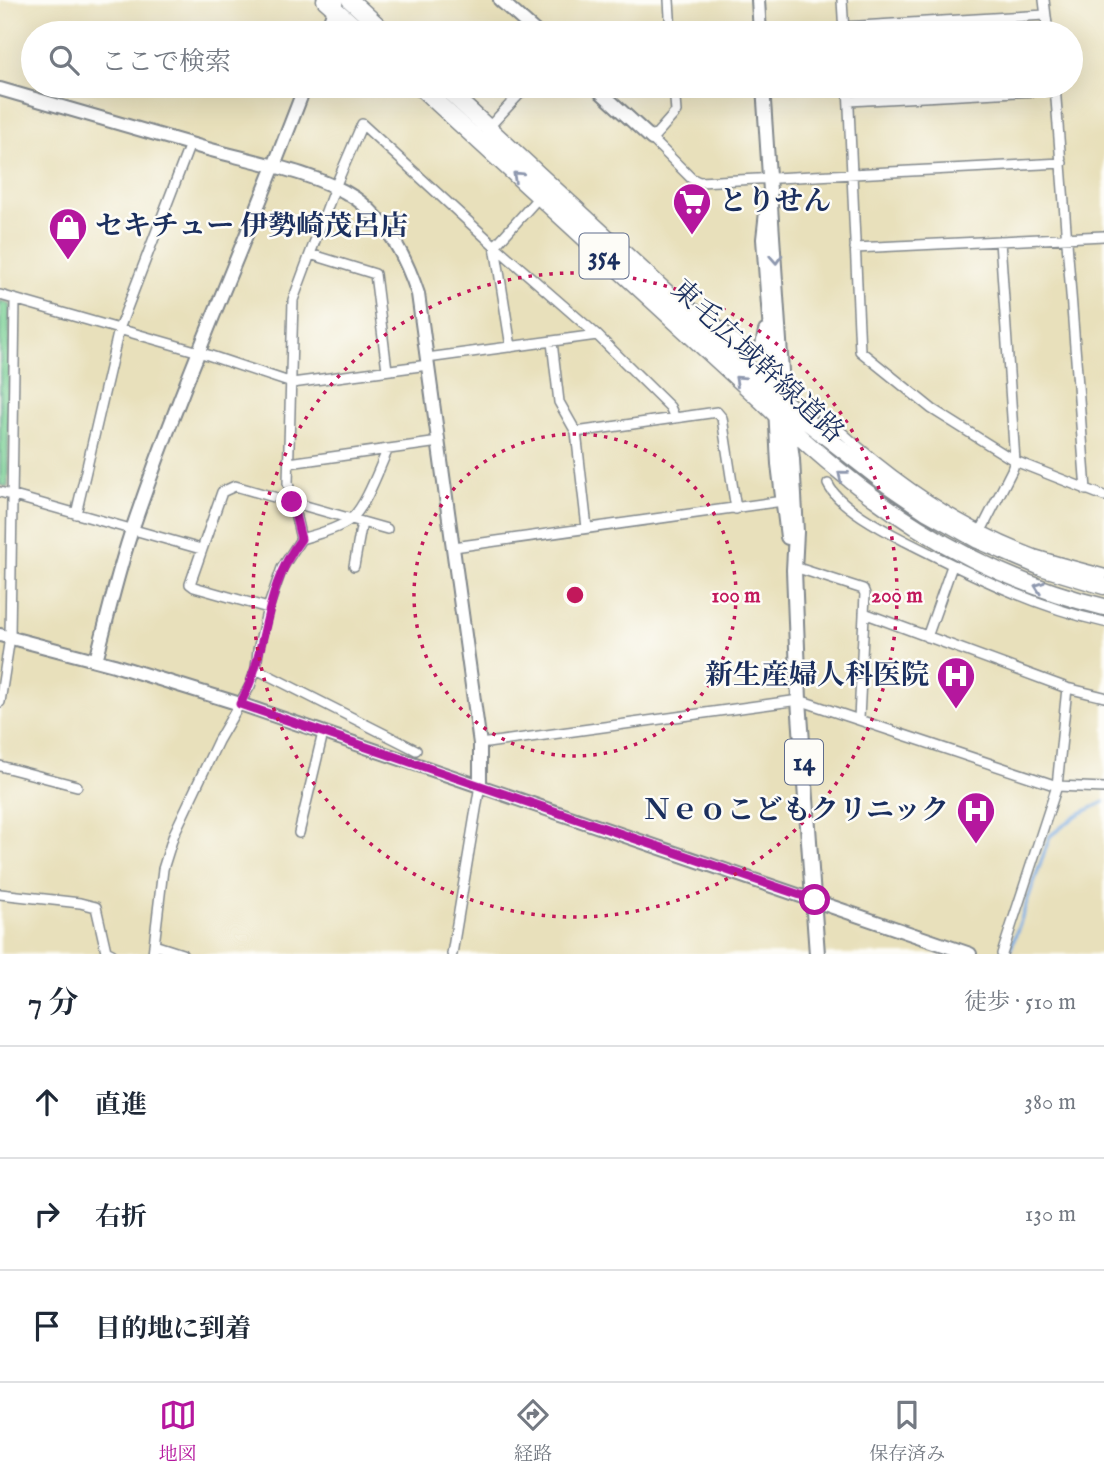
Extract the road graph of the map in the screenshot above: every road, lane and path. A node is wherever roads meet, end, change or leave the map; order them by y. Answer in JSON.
{"nodes":[{"id":1,"x":350,"y":0,"type":"edge"},
{"id":2,"x":500,"y":0,"type":"edge"},
{"id":3,"x":669,"y":0,"type":"edge"},
{"id":4,"x":758,"y":0,"type":"edge"},
{"id":5,"x":842,"y":0,"type":"edge"},
{"id":6,"x":1044,"y":0,"type":"edge"},
{"id":7,"x":332,"y":3,"type":"edge"},
{"id":8,"x":1045,"y":15,"type":"junction"},
{"id":9,"x":328,"y":21,"type":"edge"},
{"id":10,"x":350,"y":21,"type":"edge"},
{"id":11,"x":373,"y":21,"type":"edge"},
{"id":12,"x":524,"y":21,"type":"edge"},
{"id":13,"x":670,"y":21,"type":"edge"},
{"id":14,"x":759,"y":21,"type":"edge"},
{"id":15,"x":843,"y":21,"type":"edge"},
{"id":16,"x":964,"y":21,"type":"edge"},
{"id":17,"x":1046,"y":21,"type":"edge"},
{"id":18,"x":0,"y":89,"type":"edge"},
{"id":19,"x":21,"y":95,"type":"edge"},
{"id":20,"x":31,"y":98,"type":"edge"},
{"id":21,"x":301,"y":98,"type":"edge"},
{"id":22,"x":432,"y":98,"type":"edge"},
{"id":23,"x":456,"y":98,"type":"edge"},
{"id":24,"x":516,"y":98,"type":"edge"},
{"id":25,"x":607,"y":98,"type":"edge"},
{"id":26,"x":675,"y":98,"type":"edge"},
{"id":27,"x":764,"y":98,"type":"edge"},
{"id":28,"x":849,"y":98,"type":"edge"},
{"id":29,"x":897,"y":98,"type":"edge"},
{"id":30,"x":1057,"y":98,"type":"edge"},
{"id":31,"x":849,"y":101,"type":"junction"},
{"id":32,"x":489,"y":127,"type":"junction"},
{"id":33,"x":652,"y":139,"type":"junction"},
{"id":34,"x":190,"y":144,"type":"junction"},
{"id":35,"x":1062,"y":163,"type":"junction"},
{"id":36,"x":275,"y":167,"type":"junction"},
{"id":37,"x":851,"y":174,"type":"junction"},
{"id":38,"x":768,"y":185,"type":"junction"},
{"id":39,"x":335,"y":187,"type":"junction"},
{"id":40,"x":539,"y":197,"type":"junction"},
{"id":41,"x":1104,"y":236,"type":"edge"},
{"id":42,"x":1068,"y":237,"type":"junction"},
{"id":43,"x":999,"y":241,"type":"junction"},
{"id":44,"x":495,"y":246,"type":"junction"},
{"id":45,"x":855,"y":248,"type":"junction"},
{"id":46,"x":310,"y":254,"type":"junction"},
{"id":47,"x":765,"y":285,"type":"junction"},
{"id":48,"x":0,"y":295,"type":"edge"},
{"id":49,"x":15,"y":300,"type":"junction"},
{"id":50,"x":677,"y":301,"type":"junction"},
{"id":51,"x":119,"y":329,"type":"junction"},
{"id":52,"x":597,"y":335,"type":"junction"},
{"id":53,"x":552,"y":342,"type":"junction"},
{"id":54,"x":511,"y":347,"type":"junction"},
{"id":55,"x":199,"y":352,"type":"junction"},
{"id":56,"x":427,"y":361,"type":"junction"},
{"id":57,"x":387,"y":370,"type":"junction"},
{"id":58,"x":292,"y":383,"type":"junction"},
{"id":59,"x":778,"y":402,"type":"junction"},
{"id":60,"x":821,"y":413,"type":"dead end"},
{"id":61,"x":675,"y":418,"type":"junction"},
{"id":62,"x":788,"y":427,"type":"junction"},
{"id":63,"x":576,"y":432,"type":"junction"},
{"id":64,"x":439,"y":442,"type":"junction"},
{"id":65,"x":840,"y":446,"type":"junction"},
{"id":66,"x":858,"y":448,"type":"junction"},
{"id":67,"x":388,"y":449,"type":"junction"},
{"id":68,"x":1015,"y":461,"type":"junction"},
{"id":69,"x":289,"y":463,"type":"junction"},
{"id":70,"x":828,"y":484,"type":"dead end"},
{"id":71,"x":1086,"y":490,"type":"junction"},
{"id":72,"x":0,"y":492,"type":"edge"},
{"id":73,"x":14,"y":496,"type":"junction"},
{"id":74,"x":1104,"y":496,"type":"edge"},
{"id":75,"x":783,"y":501,"type":"junction"},
{"id":76,"x":292,"y":502,"type":"junction"},
{"id":77,"x":736,"y":509,"type":"junction"},
{"id":78,"x":76,"y":514,"type":"junction"},
{"id":79,"x":351,"y":519,"type":"junction"},
{"id":80,"x":362,"y":522,"type":"junction"},
{"id":81,"x":907,"y":523,"type":"junction"},
{"id":82,"x":132,"y":528,"type":"junction"},
{"id":83,"x":587,"y":528,"type":"junction"},
{"id":84,"x":387,"y":529,"type":"dead end"},
{"id":85,"x":982,"y":529,"type":"junction"},
{"id":86,"x":301,"y":539,"type":"junction"},
{"id":87,"x":454,"y":547,"type":"junction"},
{"id":88,"x":201,"y":549,"type":"junction"},
{"id":89,"x":920,"y":549,"type":"junction"},
{"id":90,"x":1038,"y":561,"type":"junction"},
{"id":91,"x":354,"y":566,"type":"dead end"},
{"id":92,"x":951,"y":566,"type":"junction"},
{"id":93,"x":794,"y":569,"type":"junction"},
{"id":94,"x":1104,"y":574,"type":"edge"},
{"id":95,"x":1104,"y":586,"type":"edge"},
{"id":96,"x":268,"y":608,"type":"junction"},
{"id":97,"x":864,"y":613,"type":"junction"},
{"id":98,"x":1103,"y":618,"type":"edge"},
{"id":99,"x":5,"y":636,"type":"edge"},
{"id":100,"x":927,"y":637,"type":"junction"},
{"id":101,"x":96,"y":660,"type":"junction"},
{"id":102,"x":256,"y":669,"type":"junction"},
{"id":103,"x":1068,"y":688,"type":"junction"},
{"id":104,"x":1104,"y":697,"type":"edge"},
{"id":105,"x":799,"y":700,"type":"junction"},
{"id":106,"x":0,"y":702,"type":"edge"},
{"id":107,"x":240,"y":704,"type":"junction"},
{"id":108,"x":859,"y":719,"type":"junction"},
{"id":109,"x":323,"y":733,"type":"junction"},
{"id":110,"x":480,"y":744,"type":"junction"},
{"id":111,"x":416,"y":750,"type":"dead end"},
{"id":112,"x":0,"y":766,"type":"edge"},
{"id":113,"x":480,"y":785,"type":"junction"},
{"id":114,"x":77,"y":786,"type":"dead end"},
{"id":115,"x":1057,"y":786,"type":"junction"},
{"id":116,"x":1104,"y":788,"type":"edge"},
{"id":117,"x":299,"y":833,"type":"dead end"},
{"id":118,"x":0,"y":894,"type":"edge"},
{"id":119,"x":815,"y":900,"type":"junction"},
{"id":120,"x":153,"y":950,"type":"edge"},
{"id":121,"x":112,"y":954,"type":"edge"},
{"id":122,"x":182,"y":954,"type":"edge"},
{"id":123,"x":452,"y":954,"type":"edge"},
{"id":124,"x":817,"y":954,"type":"edge"},
{"id":125,"x":970,"y":954,"type":"edge"},
{"id":126,"x":1002,"y":954,"type":"edge"}],
"edges":[{"from":1,"to":11,"type":"highway"},
{"from":2,"to":12,"type":"street"},
{"from":3,"to":13,"type":"street"},
{"from":4,"to":14,"type":"street"},
{"from":5,"to":15,"type":"street"},
{"from":6,"to":8,"type":"street"},
{"from":7,"to":9,"type":"street"},
{"from":7,"to":10,"type":"highway"},
{"from":8,"to":16,"type":"street"},
{"from":8,"to":17,"type":"street"},
{"from":18,"to":19,"type":"street"},
{"from":20,"to":34,"type":"street"},
{"from":21,"to":36,"type":"street"},
{"from":40,"to":22,"type":"highway","name":"東毛広域幹線道路","number":"354","one_way":true},
{"from":23,"to":32,"type":"highway","name":"東毛広域幹線道路","number":"354"},
{"from":24,"to":32,"type":"street"},
{"from":25,"to":33,"type":"street"},
{"from":26,"to":33,"type":"street"},
{"from":27,"to":38,"type":"street"},
{"from":28,"to":31,"type":"street"},
{"from":29,"to":31,"type":"street"},
{"from":30,"to":35,"type":"street"},
{"from":31,"to":37,"type":"street"},
{"from":32,"to":50,"type":"highway","name":"東毛広域幹線道路","number":"354"},
{"from":33,"to":38,"type":"street"},
{"from":34,"to":36,"type":"street"},
{"from":34,"to":51,"type":"street"},
{"from":35,"to":37,"type":"street"},
{"from":35,"to":42,"type":"street"},
{"from":36,"to":39,"type":"street"},
{"from":36,"to":55,"type":"street"},
{"from":37,"to":38,"type":"street"},
{"from":37,"to":45,"type":"street"},
{"from":38,"to":47,"type":"street"},
{"from":38,"to":59,"type":"street","one_way":true},
{"from":39,"to":44,"type":"street"},
{"from":39,"to":46,"type":"street"},
{"from":39,"to":56,"type":"street"},
{"from":40,"to":44,"type":"street"},
{"from":59,"to":40,"type":"highway","name":"東毛広域幹線道路","number":"354","one_way":true},
{"from":41,"to":42,"type":"street"},
{"from":42,"to":43,"type":"street"},
{"from":42,"to":71,"type":"street"},
{"from":43,"to":45,"type":"street"},
{"from":43,"to":68,"type":"street"},
{"from":44,"to":52,"type":"street"},
{"from":44,"to":54,"type":"street"},
{"from":45,"to":68,"type":"street"},
{"from":46,"to":57,"type":"street"},
{"from":46,"to":58,"type":"street"},
{"from":47,"to":50,"type":"street"},
{"from":47,"to":59,"type":"street"},
{"from":48,"to":49,"type":"street"},
{"from":49,"to":51,"type":"street"},
{"from":49,"to":73,"type":"street"},
{"from":50,"to":59,"type":"highway","name":"東毛広域幹線道路","number":"354"},
{"from":51,"to":55,"type":"street"},
{"from":51,"to":78,"type":"street"},
{"from":52,"to":53,"type":"street"},
{"from":52,"to":61,"type":"street"},
{"from":53,"to":54,"type":"street"},
{"from":53,"to":63,"type":"street"},
{"from":54,"to":56,"type":"street"},
{"from":55,"to":58,"type":"street"},
{"from":55,"to":82,"type":"street"},
{"from":56,"to":57,"type":"street"},
{"from":56,"to":64,"type":"street"},
{"from":57,"to":58,"type":"street"},
{"from":58,"to":69,"type":"street"},
{"from":59,"to":62,"type":"highway","name":"東毛広域幹線道路","number":"354"},
{"from":59,"to":65,"type":"highway","name":"東毛広域幹線道路","number":"354"},
{"from":59,"to":75,"type":"main road","number":"14"},
{"from":60,"to":66,"type":"street"},
{"from":61,"to":63,"type":"street"},
{"from":61,"to":77,"type":"street"},
{"from":81,"to":62,"type":"highway","name":"東毛広域幹線道路","number":"354","one_way":true},
{"from":62,"to":93,"type":"main road","number":"14"},
{"from":63,"to":83,"type":"street"},
{"from":64,"to":67,"type":"street"},
{"from":64,"to":87,"type":"street"},
{"from":65,"to":66,"type":"street"},
{"from":65,"to":90,"type":"highway","name":"東毛広域幹線道路","number":"354"},
{"from":66,"to":85,"type":"street"},
{"from":67,"to":69,"type":"street"},
{"from":67,"to":79,"type":"street"},
{"from":68,"to":71,"type":"street"},
{"from":68,"to":85,"type":"street"},
{"from":69,"to":76,"type":"street"},
{"from":70,"to":89,"type":"street"},
{"from":71,"to":74,"type":"street"},
{"from":72,"to":73,"type":"street"},
{"from":73,"to":78,"type":"street"},
{"from":73,"to":99,"type":"street"},
{"from":75,"to":77,"type":"street"},
{"from":75,"to":93,"type":"main road","number":"14"},
{"from":76,"to":79,"type":"street"},
{"from":76,"to":86,"type":"street"},
{"from":76,"to":88,"type":"street"},
{"from":77,"to":83,"type":"street"},
{"from":78,"to":82,"type":"street"},
{"from":79,"to":80,"type":"street"},
{"from":79,"to":86,"type":"street"},
{"from":80,"to":84,"type":"street"},
{"from":80,"to":91,"type":"street"},
{"from":81,"to":89,"type":"street"},
{"from":98,"to":81,"type":"highway","name":"東毛広域幹線道路","number":"354","one_way":true},
{"from":82,"to":88,"type":"street"},
{"from":82,"to":101,"type":"street"},
{"from":83,"to":87,"type":"street"},
{"from":85,"to":90,"type":"street"},
{"from":86,"to":96,"type":"street"},
{"from":87,"to":110,"type":"street"},
{"from":88,"to":96,"type":"street"},
{"from":89,"to":92,"type":"street"},
{"from":90,"to":94,"type":"street"},
{"from":90,"to":95,"type":"highway","name":"東毛広域幹線道路","number":"354"},
{"from":92,"to":98,"type":"street"},
{"from":92,"to":100,"type":"street"},
{"from":93,"to":97,"type":"street"},
{"from":93,"to":105,"type":"main road","number":"14"},
{"from":96,"to":102,"type":"street"},
{"from":97,"to":100,"type":"street"},
{"from":97,"to":108,"type":"street"},
{"from":99,"to":101,"type":"street"},
{"from":99,"to":106,"type":"street"},
{"from":100,"to":103,"type":"street"},
{"from":101,"to":107,"type":"street"},
{"from":102,"to":107,"type":"street"},
{"from":102,"to":111,"type":"street"},
{"from":103,"to":104,"type":"street"},
{"from":103,"to":115,"type":"street"},
{"from":105,"to":108,"type":"street"},
{"from":105,"to":110,"type":"street"},
{"from":105,"to":119,"type":"main road","number":"14"},
{"from":107,"to":109,"type":"street"},
{"from":107,"to":120,"type":"street"},
{"from":108,"to":115,"type":"street"},
{"from":109,"to":113,"type":"street"},
{"from":109,"to":117,"type":"street"},
{"from":110,"to":113,"type":"street"},
{"from":112,"to":114,"type":"street"},
{"from":113,"to":119,"type":"street"},
{"from":113,"to":123,"type":"street"},
{"from":115,"to":116,"type":"street"},
{"from":115,"to":126,"type":"street"},
{"from":118,"to":121,"type":"street"},
{"from":119,"to":124,"type":"main road","number":"14"},
{"from":119,"to":125,"type":"street"},
{"from":120,"to":122,"type":"street"}]}
